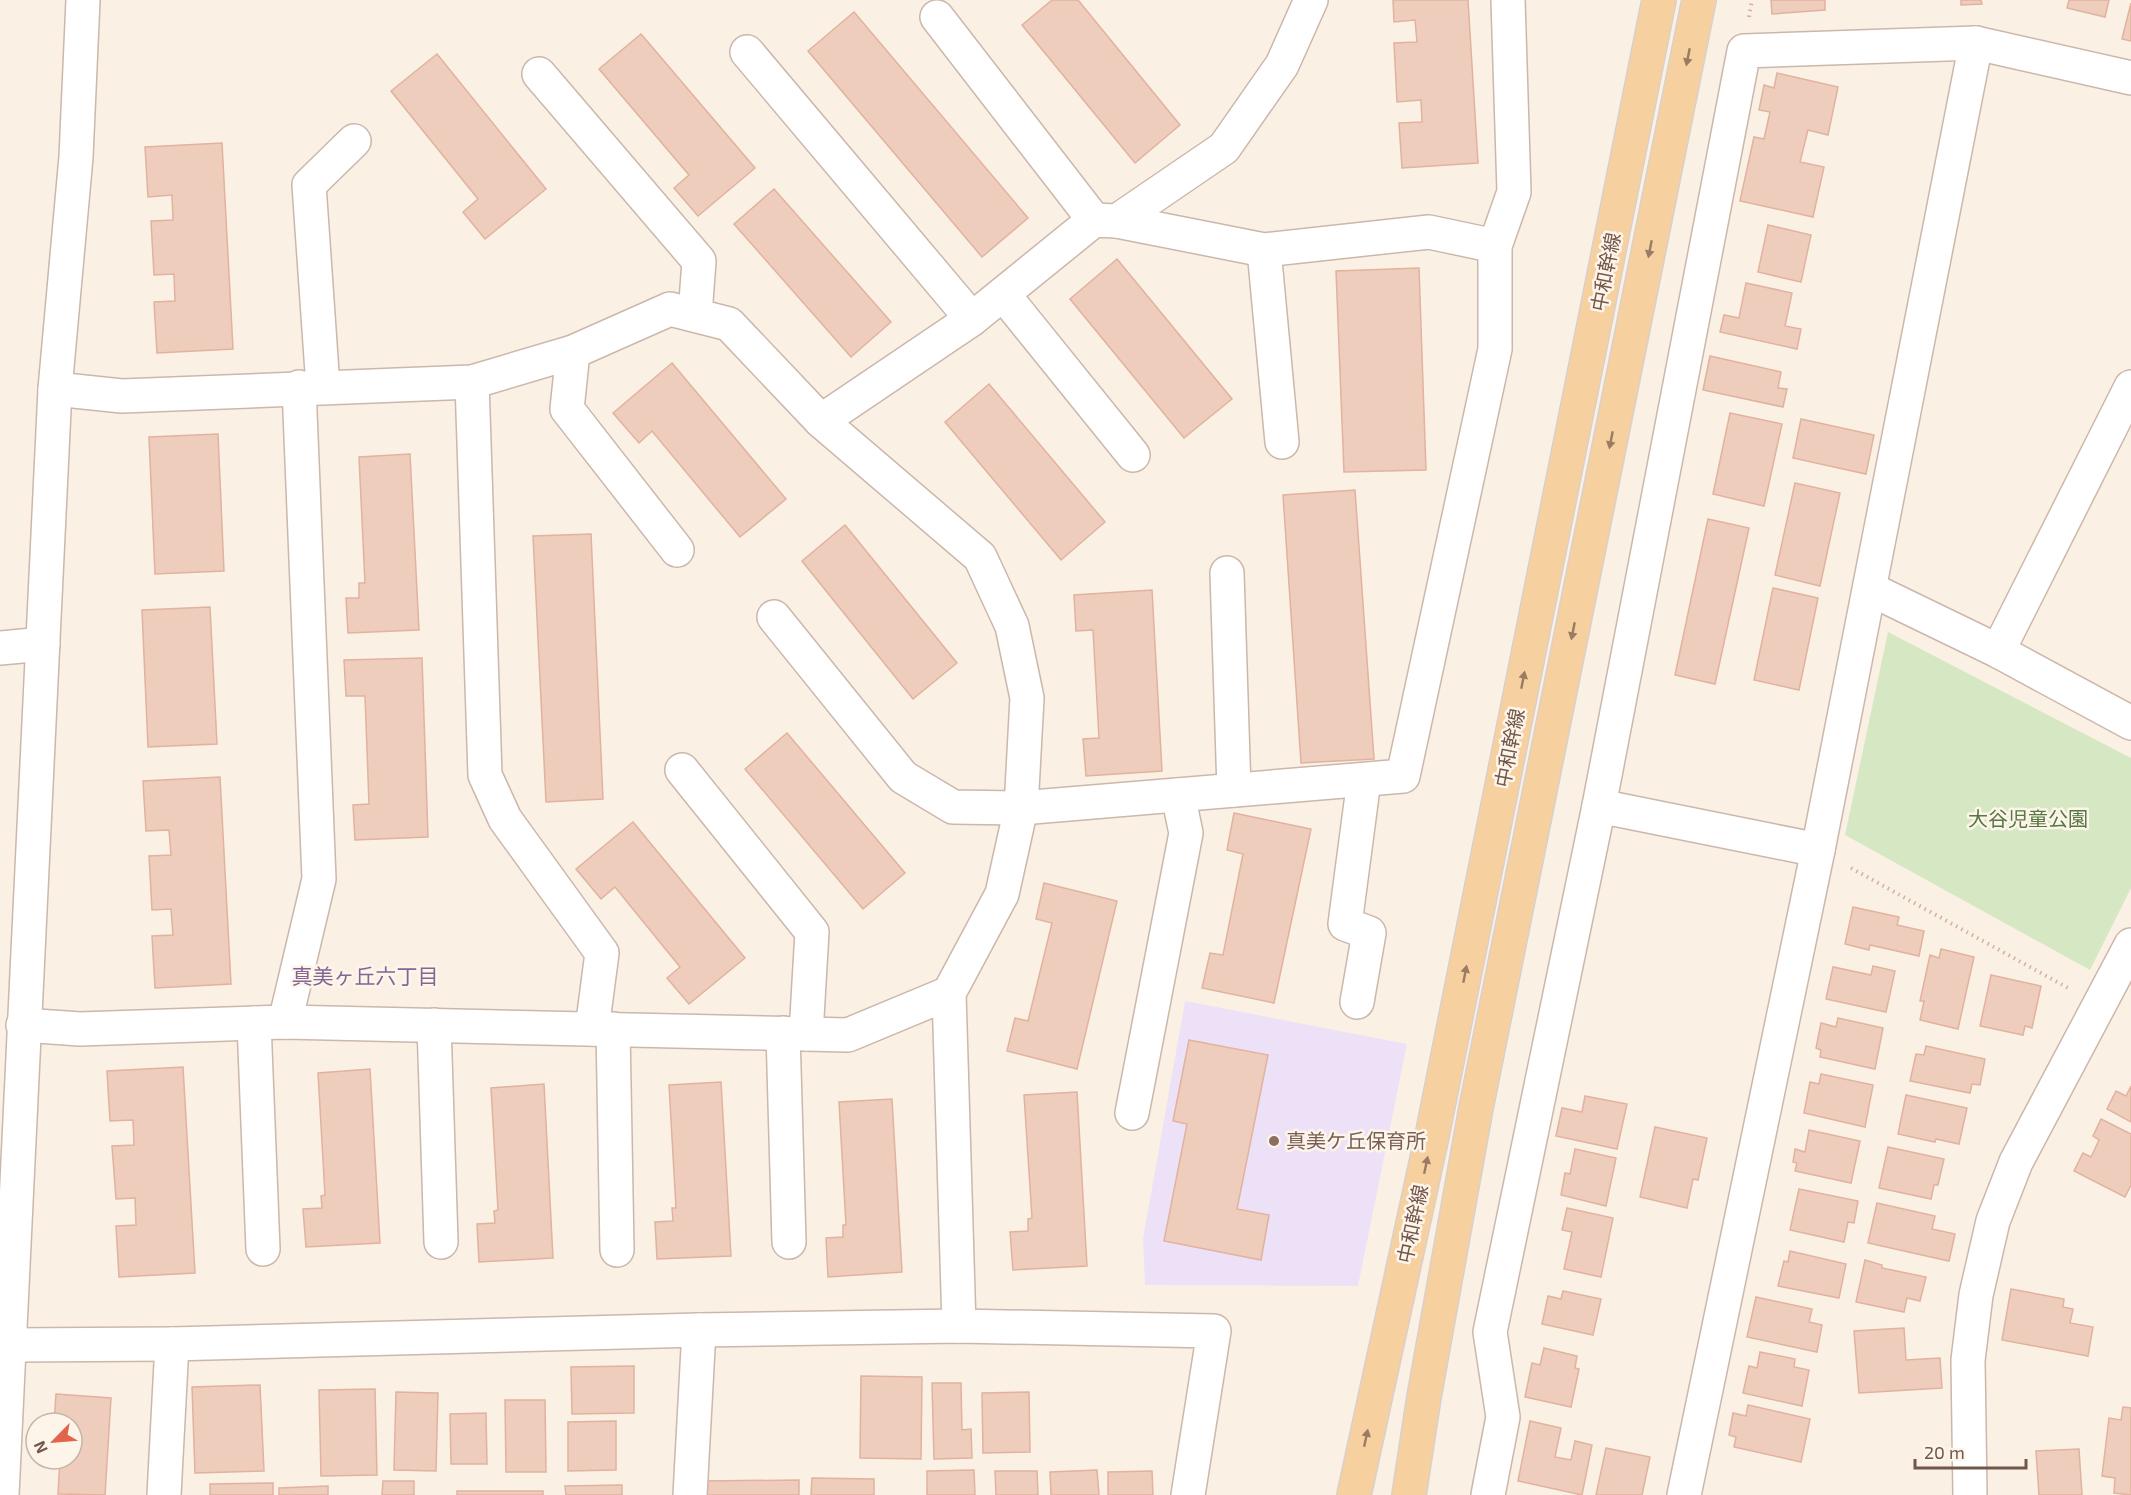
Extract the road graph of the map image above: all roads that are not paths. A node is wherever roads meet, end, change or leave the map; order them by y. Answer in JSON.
{"nodes":[{"id":1,"x":83,"y":0,"type":"edge"},
{"id":2,"x":1311,"y":0,"type":"edge"},
{"id":3,"x":1508,"y":0,"type":"edge"},
{"id":4,"x":1659,"y":0,"type":"edge"},
{"id":5,"x":1699,"y":0,"type":"edge"},
{"id":6,"x":937,"y":17,"type":"dead end"},
{"id":7,"x":1976,"y":43,"type":"junction"},
{"id":8,"x":747,"y":52,"type":"dead end"},
{"id":9,"x":539,"y":74,"type":"dead end"},
{"id":10,"x":2131,"y":78,"type":"edge"},
{"id":11,"x":354,"y":141,"type":"dead end"},
{"id":12,"x":1105,"y":220,"type":"junction"},
{"id":13,"x":1495,"y":246,"type":"junction"},
{"id":14,"x":1264,"y":250,"type":"junction"},
{"id":15,"x":1003,"y":294,"type":"junction"},
{"id":16,"x":694,"y":315,"type":"junction"},
{"id":17,"x":972,"y":319,"type":"junction"},
{"id":18,"x":573,"y":352,"type":"junction"},
{"id":19,"x":472,"y":382,"type":"junction"},
{"id":20,"x":311,"y":387,"type":"junction"},
{"id":21,"x":2131,"y":387,"type":"edge"},
{"id":22,"x":55,"y":389,"type":"junction"},
{"id":23,"x":821,"y":421,"type":"junction"},
{"id":24,"x":1282,"y":442,"type":"dead end"},
{"id":25,"x":1132,"y":455,"type":"dead end"},
{"id":26,"x":677,"y":550,"type":"dead end"},
{"id":27,"x":1227,"y":573,"type":"dead end"},
{"id":28,"x":1870,"y":589,"type":"junction"},
{"id":29,"x":774,"y":617,"type":"dead end"},
{"id":30,"x":43,"y":644,"type":"junction"},
{"id":31,"x":0,"y":648,"type":"edge"},
{"id":32,"x":1998,"y":651,"type":"junction"},
{"id":33,"x":2131,"y":723,"type":"edge"},
{"id":34,"x":682,"y":770,"type":"dead end"},
{"id":35,"x":1364,"y":780,"type":"junction"},
{"id":36,"x":1234,"y":790,"type":"junction"},
{"id":37,"x":1178,"y":795,"type":"junction"},
{"id":38,"x":1599,"y":806,"type":"junction"},
{"id":39,"x":1021,"y":808,"type":"junction"},
{"id":40,"x":1818,"y":850,"type":"junction"},
{"id":41,"x":2131,"y":945,"type":"edge"},
{"id":42,"x":949,"y":993,"type":"junction"},
{"id":43,"x":1357,"y":1002,"type":"dead end"},
{"id":44,"x":270,"y":1022,"type":"junction"},
{"id":45,"x":23,"y":1025,"type":"junction"},
{"id":46,"x":434,"y":1025,"type":"junction"},
{"id":47,"x":602,"y":1029,"type":"junction"},
{"id":48,"x":795,"y":1034,"type":"junction"},
{"id":49,"x":1132,"y":1113,"type":"dead end"},
{"id":50,"x":441,"y":1242,"type":"dead end"},
{"id":51,"x":789,"y":1242,"type":"dead end"},
{"id":52,"x":264,"y":1249,"type":"dead end"},
{"id":53,"x":617,"y":1250,"type":"dead end"},
{"id":54,"x":959,"y":1326,"type":"junction"},
{"id":55,"x":699,"y":1330,"type":"junction"},
{"id":56,"x":172,"y":1344,"type":"junction"},
{"id":57,"x":11,"y":1345,"type":"junction"},
{"id":58,"x":3,"y":1420,"type":"edge"},
{"id":59,"x":2,"y":1495,"type":"edge"},
{"id":60,"x":164,"y":1495,"type":"edge"},
{"id":61,"x":690,"y":1495,"type":"edge"},
{"id":62,"x":1188,"y":1495,"type":"edge"},
{"id":63,"x":1354,"y":1495,"type":"edge"},
{"id":64,"x":1409,"y":1495,"type":"edge"},
{"id":65,"x":1488,"y":1495,"type":"edge"},
{"id":66,"x":1684,"y":1495,"type":"edge"},
{"id":67,"x":1970,"y":1495,"type":"edge"}],
"edges":[{"from":1,"to":22,"type":"street"},
{"from":2,"to":12,"type":"street"},
{"from":3,"to":13,"type":"street"},
{"from":63,"to":4,"type":"main road","name":"中和幹線","one_way":true},
{"from":5,"to":64,"type":"main road","name":"中和幹線","one_way":true},
{"from":6,"to":12,"type":"street"},
{"from":7,"to":10,"type":"street"},
{"from":7,"to":28,"type":"street"},
{"from":7,"to":38,"type":"street"},
{"from":8,"to":17,"type":"street"},
{"from":9,"to":16,"type":"street"},
{"from":11,"to":20,"type":"street"},
{"from":12,"to":14,"type":"street"},
{"from":12,"to":15,"type":"street"},
{"from":13,"to":14,"type":"street"},
{"from":13,"to":35,"type":"street"},
{"from":14,"to":24,"type":"street"},
{"from":15,"to":17,"type":"street"},
{"from":15,"to":25,"type":"street"},
{"from":16,"to":18,"type":"street"},
{"from":16,"to":23,"type":"street"},
{"from":17,"to":23,"type":"street"},
{"from":18,"to":19,"type":"street"},
{"from":18,"to":26,"type":"street"},
{"from":19,"to":20,"type":"street"},
{"from":19,"to":47,"type":"street"},
{"from":20,"to":22,"type":"street"},
{"from":20,"to":44,"type":"street"},
{"from":21,"to":32,"type":"street"},
{"from":22,"to":30,"type":"street"},
{"from":23,"to":39,"type":"street"},
{"from":27,"to":36,"type":"street"},
{"from":28,"to":32,"type":"street"},
{"from":28,"to":40,"type":"street"},
{"from":29,"to":39,"type":"street"},
{"from":30,"to":31,"type":"street"},
{"from":30,"to":45,"type":"street"},
{"from":32,"to":33,"type":"street"},
{"from":34,"to":48,"type":"street"},
{"from":35,"to":36,"type":"street"},
{"from":35,"to":43,"type":"street"},
{"from":36,"to":37,"type":"street"},
{"from":37,"to":39,"type":"street"},
{"from":37,"to":49,"type":"street"},
{"from":38,"to":40,"type":"street"},
{"from":38,"to":65,"type":"street"},
{"from":39,"to":42,"type":"street"},
{"from":40,"to":66,"type":"street"},
{"from":41,"to":67,"type":"street"},
{"from":42,"to":48,"type":"street"},
{"from":42,"to":54,"type":"street"},
{"from":44,"to":45,"type":"street"},
{"from":44,"to":46,"type":"street"},
{"from":44,"to":52,"type":"street"},
{"from":45,"to":57,"type":"street"},
{"from":46,"to":47,"type":"street"},
{"from":46,"to":50,"type":"street"},
{"from":47,"to":48,"type":"street"},
{"from":47,"to":53,"type":"street"},
{"from":48,"to":51,"type":"street"},
{"from":54,"to":55,"type":"street"},
{"from":54,"to":62,"type":"street"},
{"from":55,"to":56,"type":"street"},
{"from":55,"to":61,"type":"street"},
{"from":56,"to":57,"type":"street"},
{"from":56,"to":60,"type":"street"},
{"from":57,"to":58,"type":"street"},
{"from":58,"to":59,"type":"street"}]}
